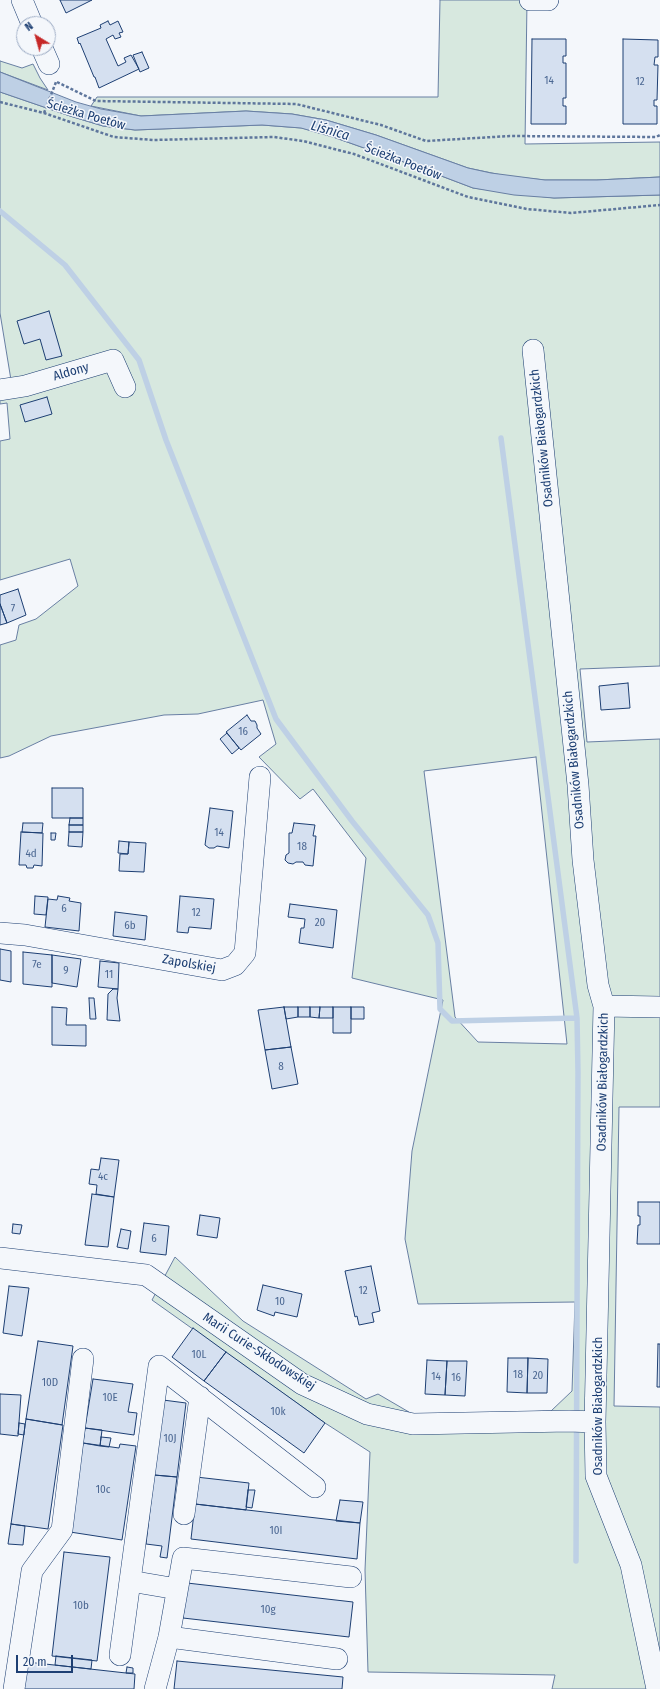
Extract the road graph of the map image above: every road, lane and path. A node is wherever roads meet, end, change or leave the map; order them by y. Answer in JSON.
{"nodes":[{"id":1,"x":22,"y":0,"type":"edge"},
{"id":2,"x":530,"y":0,"type":"edge"},
{"id":3,"x":548,"y":0,"type":"edge"},
{"id":4,"x":29,"y":16,"type":"edge"},
{"id":5,"x":49,"y":65,"type":"edge"},
{"id":6,"x":0,"y":102,"type":"edge"},
{"id":7,"x":44,"y":113,"type":"junction"},
{"id":8,"x":660,"y":135,"type":"edge"},
{"id":9,"x":660,"y":205,"type":"edge"},
{"id":10,"x":533,"y":350,"type":"dead end"},
{"id":11,"x":125,"y":387,"type":"dead end"},
{"id":12,"x":0,"y":390,"type":"edge"},
{"id":13,"x":260,"y":777,"type":"dead end"},
{"id":14,"x":0,"y":933,"type":"edge"},
{"id":15,"x":604,"y":1006,"type":"junction"},
{"id":16,"x":660,"y":1007,"type":"edge"},
{"id":17,"x":0,"y":1258,"type":"edge"},
{"id":18,"x":83,"y":1359,"type":"dead end"},
{"id":19,"x":200,"y":1397,"type":"junction"},
{"id":20,"x":583,"y":1421,"type":"junction"},
{"id":21,"x":315,"y":1487,"type":"dead end"},
{"id":22,"x":184,"y":1514,"type":"dead end"},
{"id":23,"x":351,"y":1577,"type":"dead end"},
{"id":24,"x":130,"y":1581,"type":"junction"},
{"id":25,"x":177,"y":1589,"type":"junction"},
{"id":26,"x":168,"y":1637,"type":"junction"},
{"id":27,"x":120,"y":1655,"type":"dead end"},
{"id":28,"x":337,"y":1659,"type":"dead end"},
{"id":29,"x":14,"y":1689,"type":"edge"},
{"id":30,"x":155,"y":1689,"type":"edge"},
{"id":31,"x":657,"y":1689,"type":"edge"}],
"edges":[{"from":1,"to":4,"type":"street"},
{"from":2,"to":3,"type":"street"},
{"from":5,"to":7,"type":"path"},
{"from":5,"to":8,"type":"path"},
{"from":6,"to":7,"type":"path","name":"Ścieżka Poetów"},
{"from":7,"to":9,"type":"path","name":"Ścieżka Poetów"},
{"from":10,"to":15,"type":"street","name":"Osadników Białogardzkich"},
{"from":11,"to":12,"type":"street","name":"Aldony"},
{"from":13,"to":14,"type":"street","name":"Zapolskiej"},
{"from":15,"to":16,"type":"street"},
{"from":15,"to":20,"type":"street","name":"Osadników Białogardzkich"},
{"from":17,"to":20,"type":"street","name":"Marii Curie-Skłodowskiej"},
{"from":18,"to":29,"type":"street"},
{"from":19,"to":21,"type":"street"},
{"from":19,"to":22,"type":"street"},
{"from":19,"to":24,"type":"street"},
{"from":20,"to":31,"type":"street","name":"Osadników Białogardzkich"},
{"from":23,"to":25,"type":"street"},
{"from":24,"to":25,"type":"street"},
{"from":24,"to":27,"type":"street"},
{"from":25,"to":26,"type":"street"},
{"from":26,"to":28,"type":"street"},
{"from":26,"to":30,"type":"street"}]}
